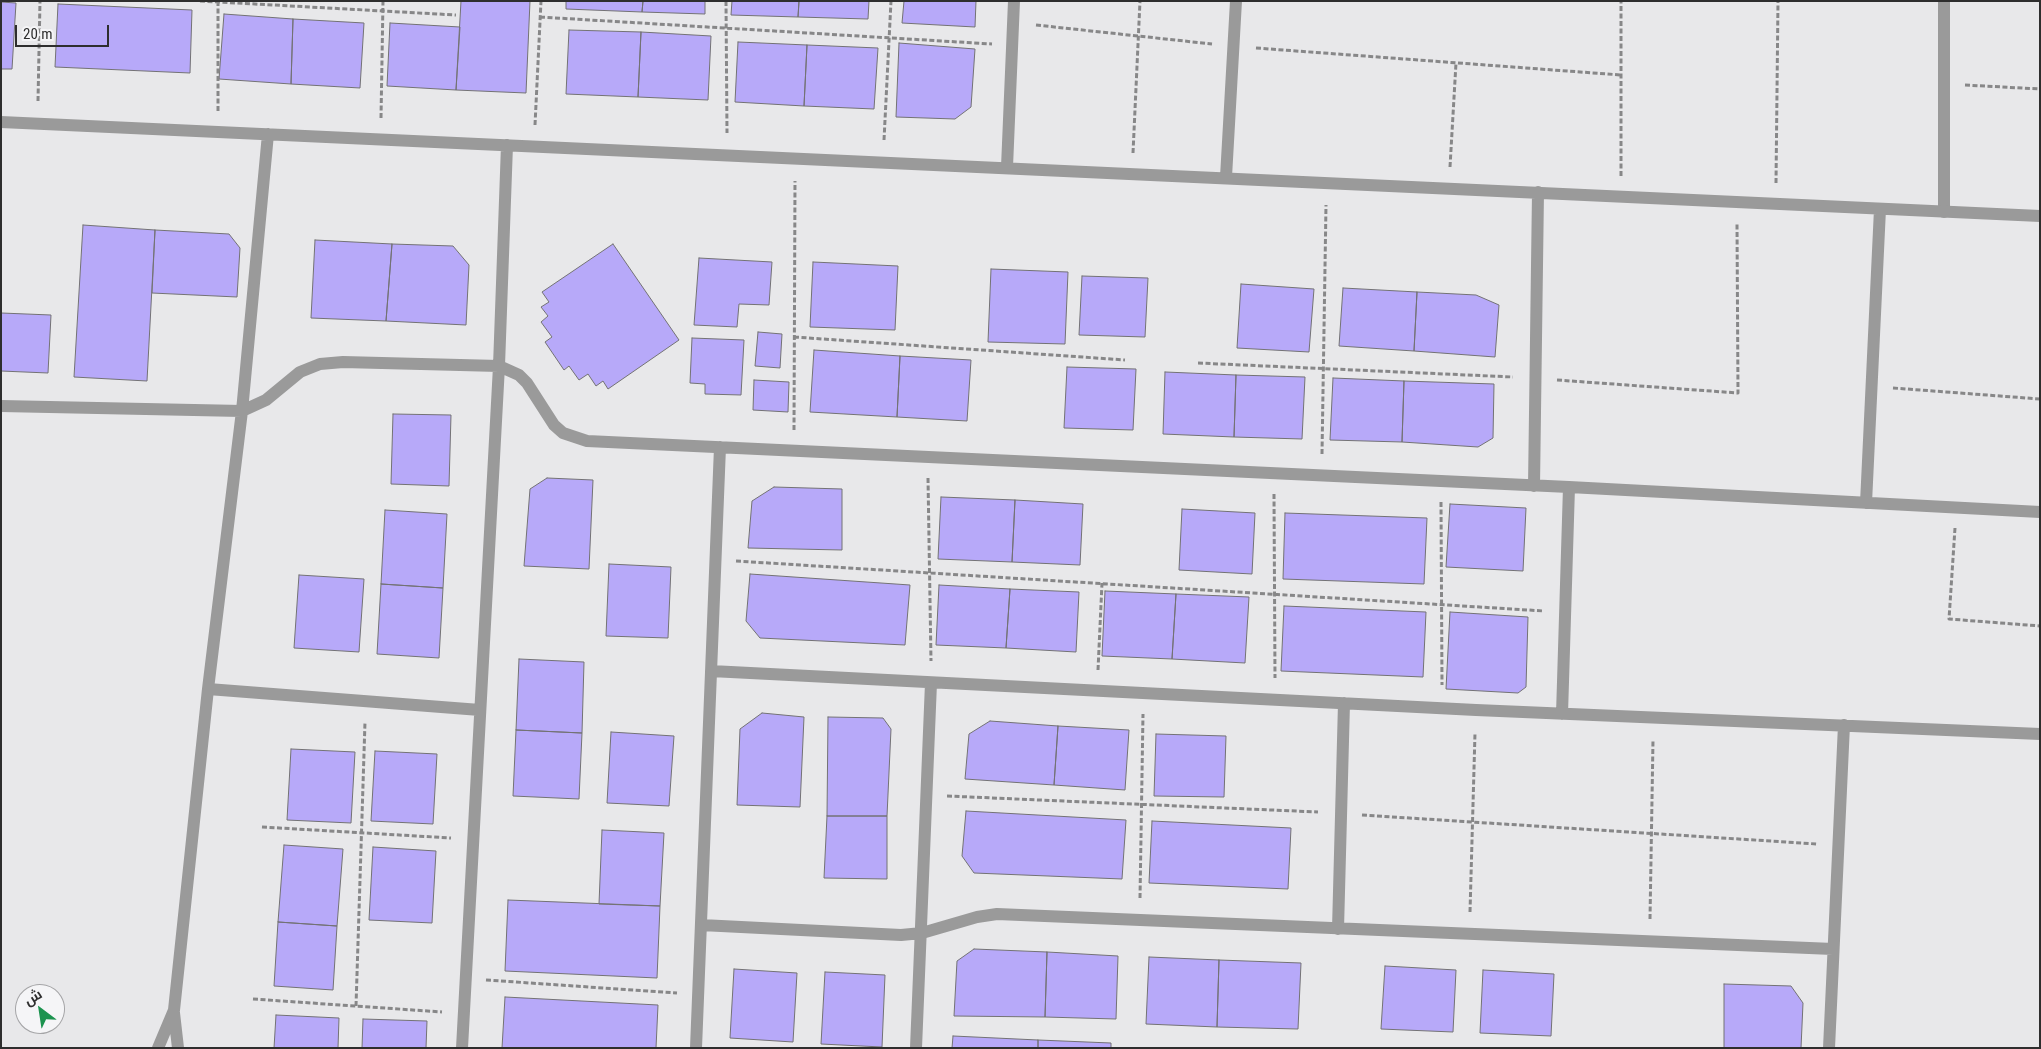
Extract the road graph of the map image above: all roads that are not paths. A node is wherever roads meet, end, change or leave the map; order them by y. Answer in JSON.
{"nodes":[{"id":1,"x":1014,"y":1,"type":"edge"},
{"id":2,"x":1236,"y":1,"type":"edge"},
{"id":3,"x":1944,"y":1,"type":"edge"},
{"id":4,"x":1,"y":122,"type":"edge"},
{"id":5,"x":268,"y":134,"type":"junction"},
{"id":6,"x":507,"y":145,"type":"junction"},
{"id":7,"x":1007,"y":167,"type":"junction"},
{"id":8,"x":1226,"y":178,"type":"junction"},
{"id":9,"x":1538,"y":192,"type":"junction"},
{"id":10,"x":1880,"y":209,"type":"junction"},
{"id":11,"x":1944,"y":212,"type":"junction"},
{"id":12,"x":2040,"y":216,"type":"edge"},
{"id":13,"x":499,"y":366,"type":"junction"},
{"id":14,"x":1,"y":406,"type":"edge"},
{"id":15,"x":242,"y":411,"type":"junction"},
{"id":16,"x":720,"y":447,"type":"junction"},
{"id":17,"x":1534,"y":486,"type":"junction"},
{"id":18,"x":1569,"y":487,"type":"junction"},
{"id":19,"x":1866,"y":503,"type":"junction"},
{"id":20,"x":2040,"y":512,"type":"edge"},
{"id":21,"x":711,"y":671,"type":"junction"},
{"id":22,"x":931,"y":683,"type":"junction"},
{"id":23,"x":208,"y":689,"type":"junction"},
{"id":24,"x":1344,"y":703,"type":"junction"},
{"id":25,"x":480,"y":710,"type":"junction"},
{"id":26,"x":1562,"y":714,"type":"junction"},
{"id":27,"x":1844,"y":725,"type":"junction"},
{"id":28,"x":2040,"y":734,"type":"edge"},
{"id":29,"x":702,"y":925,"type":"junction"},
{"id":30,"x":1338,"y":929,"type":"junction"},
{"id":31,"x":922,"y":933,"type":"junction"},
{"id":32,"x":1833,"y":950,"type":"junction"},
{"id":33,"x":174,"y":1010,"type":"junction"},
{"id":34,"x":158,"y":1048,"type":"edge"},
{"id":35,"x":178,"y":1048,"type":"edge"},
{"id":36,"x":462,"y":1048,"type":"edge"},
{"id":37,"x":696,"y":1048,"type":"edge"},
{"id":38,"x":916,"y":1048,"type":"edge"},
{"id":39,"x":1829,"y":1048,"type":"edge"}],
"edges":[{"from":1,"to":7,"type":"street"},
{"from":2,"to":8,"type":"street"},
{"from":3,"to":11,"type":"street"},
{"from":4,"to":5,"type":"street"},
{"from":5,"to":6,"type":"street"},
{"from":5,"to":15,"type":"street"},
{"from":6,"to":7,"type":"street"},
{"from":6,"to":13,"type":"street"},
{"from":7,"to":8,"type":"street"},
{"from":8,"to":9,"type":"street"},
{"from":9,"to":10,"type":"street"},
{"from":9,"to":17,"type":"street"},
{"from":10,"to":11,"type":"street"},
{"from":10,"to":19,"type":"street"},
{"from":11,"to":12,"type":"street"},
{"from":13,"to":15,"type":"street"},
{"from":13,"to":16,"type":"street"},
{"from":13,"to":25,"type":"street"},
{"from":14,"to":15,"type":"street"},
{"from":15,"to":23,"type":"street"},
{"from":16,"to":17,"type":"street"},
{"from":16,"to":21,"type":"street"},
{"from":17,"to":18,"type":"street"},
{"from":18,"to":19,"type":"street"},
{"from":18,"to":26,"type":"street"},
{"from":19,"to":20,"type":"street"},
{"from":21,"to":22,"type":"street"},
{"from":21,"to":29,"type":"street"},
{"from":22,"to":24,"type":"street"},
{"from":22,"to":31,"type":"street"},
{"from":23,"to":25,"type":"street"},
{"from":23,"to":33,"type":"street"},
{"from":24,"to":26,"type":"street"},
{"from":24,"to":30,"type":"street"},
{"from":25,"to":36,"type":"street"},
{"from":26,"to":27,"type":"street"},
{"from":27,"to":28,"type":"street"},
{"from":27,"to":32,"type":"street"},
{"from":29,"to":31,"type":"street"},
{"from":29,"to":37,"type":"street"},
{"from":30,"to":31,"type":"street"},
{"from":30,"to":32,"type":"street"},
{"from":31,"to":38,"type":"street"},
{"from":32,"to":39,"type":"street"},
{"from":33,"to":34,"type":"street"},
{"from":33,"to":35,"type":"street"}]}
